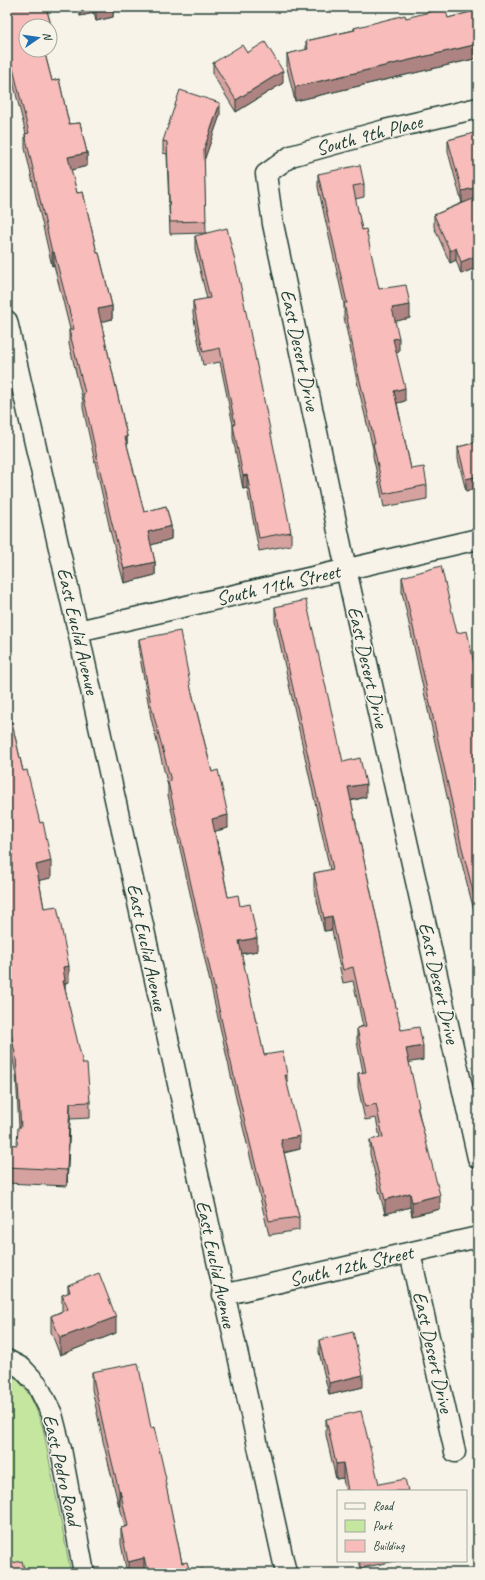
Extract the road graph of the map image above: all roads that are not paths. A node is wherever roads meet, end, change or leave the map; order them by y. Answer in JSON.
{"nodes":[{"id":1,"x":478,"y":108,"type":"edge"},
{"id":2,"x":266,"y":174,"type":"joint"},
{"id":3,"x":7,"y":321,"type":"edge"},
{"id":4,"x":478,"y":539,"type":"edge"},
{"id":5,"x":346,"y":569,"type":"junction"},
{"id":6,"x":78,"y":631,"type":"junction"},
{"id":7,"x":478,"y":1158,"type":"edge"},
{"id":8,"x":478,"y":1237,"type":"edge"},
{"id":9,"x":410,"y":1253,"type":"junction"},
{"id":10,"x":223,"y":1295,"type":"junction"},
{"id":11,"x":7,"y":1360,"type":"edge"},
{"id":12,"x":455,"y":1452,"type":"dead end"},
{"id":13,"x":84,"y":1573,"type":"edge"},
{"id":14,"x":286,"y":1573,"type":"edge"}],
"edges":[{"from":1,"to":2,"type":"street","name":"South 9th Place"},
{"from":2,"to":5,"type":"street","name":"East Desert Drive"},
{"from":3,"to":6,"type":"street","name":"East Euclid Avenue"},
{"from":4,"to":5,"type":"street","name":"South 11th Street"},
{"from":5,"to":6,"type":"street","name":"South 11th Street"},
{"from":5,"to":7,"type":"street","name":"East Desert Drive"},
{"from":6,"to":10,"type":"street","name":"East Euclid Avenue"},
{"from":8,"to":9,"type":"street","name":"South 12th Street"},
{"from":9,"to":10,"type":"street","name":"South 12th Street"},
{"from":9,"to":12,"type":"street","name":"East Desert Drive"},
{"from":10,"to":14,"type":"street","name":"East Euclid Avenue"},
{"from":11,"to":13,"type":"street","name":"East Pedro Road"}]}
